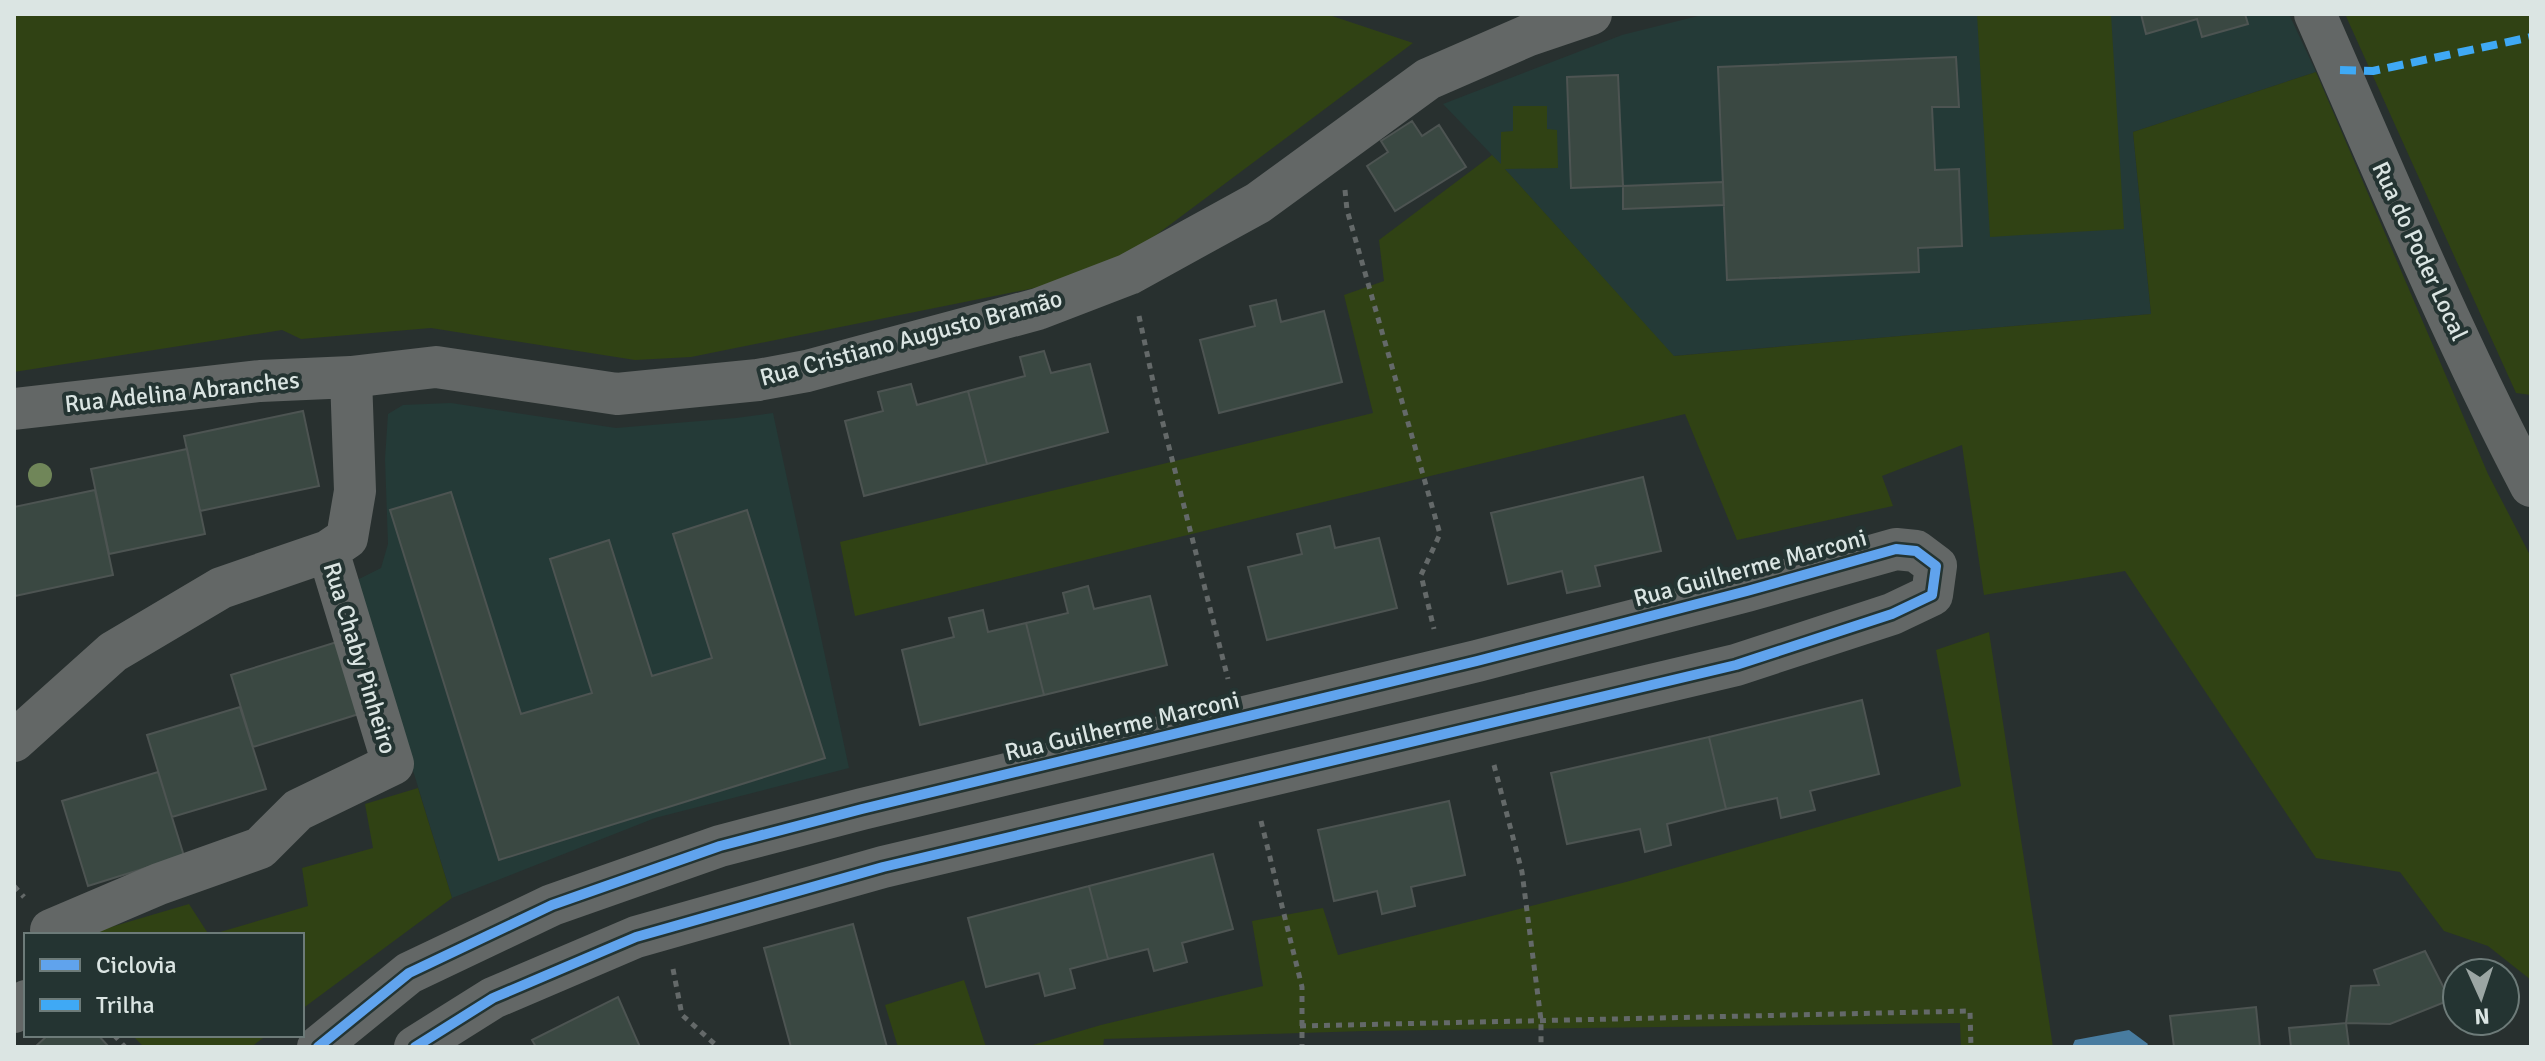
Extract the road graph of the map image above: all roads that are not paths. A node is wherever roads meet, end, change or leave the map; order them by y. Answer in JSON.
{"nodes":[{"id":1,"x":1591,"y":14,"type":"edge"},
{"id":2,"x":2315,"y":14,"type":"edge"},
{"id":3,"x":351,"y":377,"type":"junction"},
{"id":4,"x":14,"y":409,"type":"edge"},
{"id":5,"x":2520,"y":443,"type":"edge"},
{"id":6,"x":2531,"y":486,"type":"edge"},
{"id":7,"x":328,"y":551,"type":"junction"},
{"id":8,"x":1238,"y":719,"type":"junction"},
{"id":9,"x":14,"y":741,"type":"edge"},
{"id":10,"x":1252,"y":780,"type":"junction"},
{"id":11,"x":51,"y":930,"type":"dead end"},
{"id":12,"x":318,"y":1047,"type":"edge"},
{"id":13,"x":415,"y":1047,"type":"edge"}],
"edges":[{"from":1,"to":3,"type":"street","name":"Rua Cristiano Augusto Bramão"},
{"from":2,"to":5,"type":"street","name":"Rua do Poder Local"},
{"from":3,"to":4,"type":"street","name":"Rua Adelina Abranches"},
{"from":3,"to":7,"type":"street"},
{"from":5,"to":6,"type":"street","name":"Rua do Poder Local"},
{"from":7,"to":9,"type":"street"},
{"from":7,"to":11,"type":"street","name":"Rua Chaby Pinheiro"},
{"from":8,"to":10,"type":"street"},
{"from":8,"to":10,"type":"street","name":"Rua Guilherme Marconi"},
{"from":8,"to":12,"type":"street","name":"Rua Guilherme Marconi"},
{"from":10,"to":13,"type":"street","name":"Rua Guilherme Marconi"}]}
